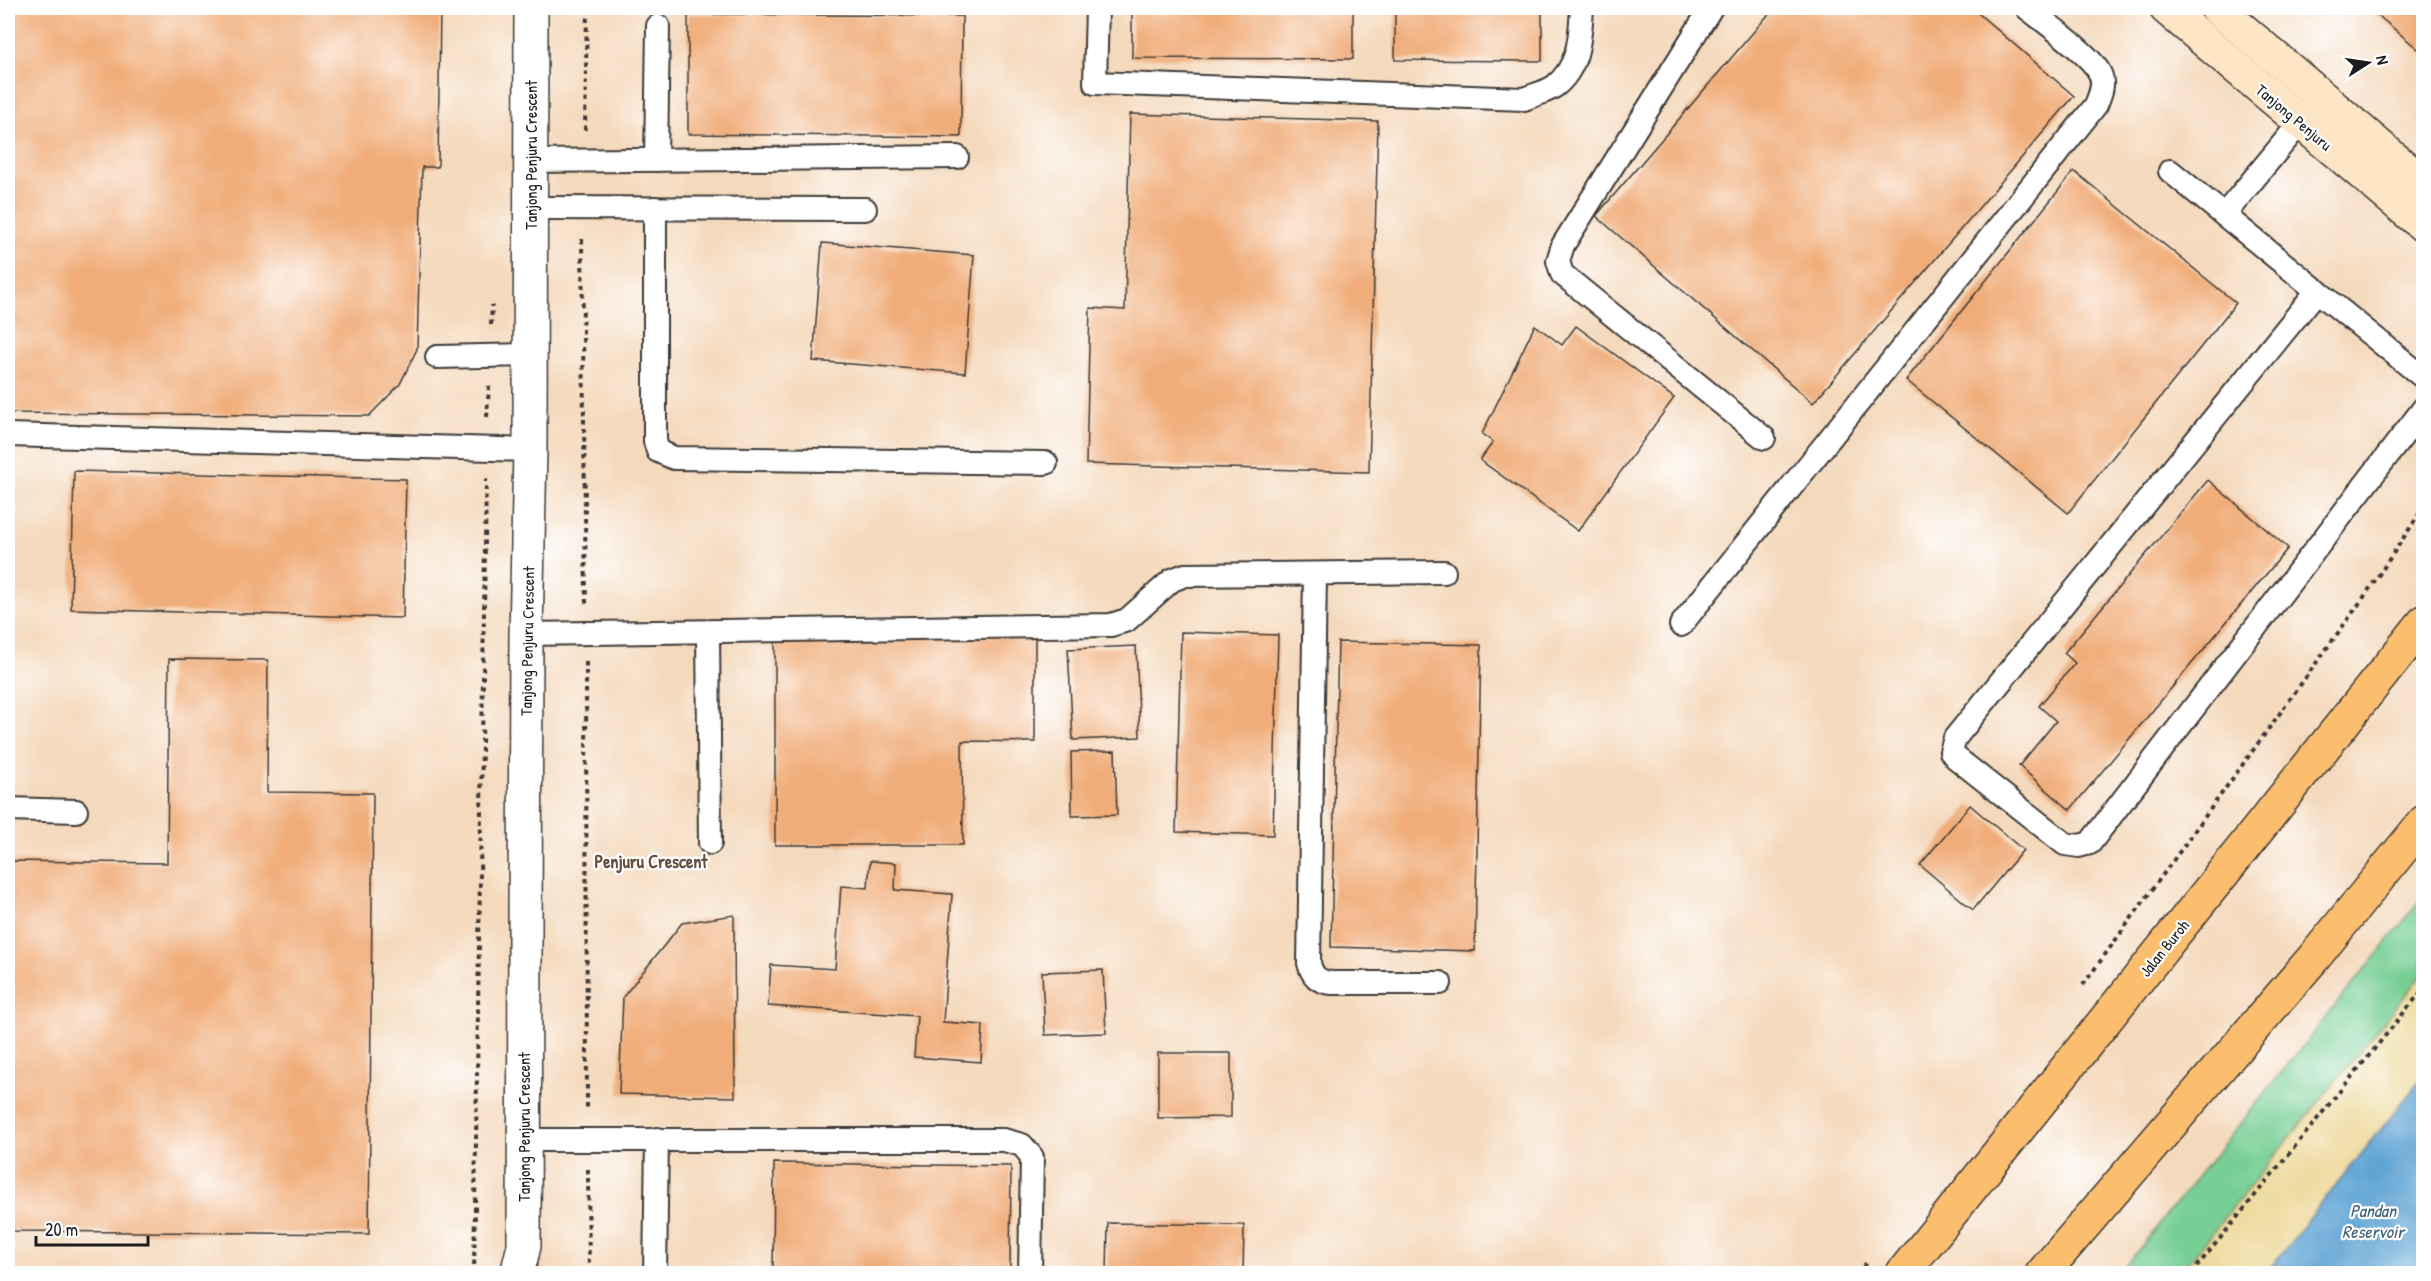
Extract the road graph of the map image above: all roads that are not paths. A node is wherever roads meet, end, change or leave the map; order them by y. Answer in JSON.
{"nodes":[{"id":1,"x":531,"y":8,"type":"edge"},
{"id":2,"x":1096,"y":8,"type":"edge"},
{"id":3,"x":1582,"y":8,"type":"edge"},
{"id":4,"x":1711,"y":8,"type":"edge"},
{"id":5,"x":2027,"y":8,"type":"edge"},
{"id":6,"x":2166,"y":8,"type":"edge"},
{"id":7,"x":2217,"y":8,"type":"edge"},
{"id":8,"x":658,"y":26,"type":"dead end"},
{"id":9,"x":2300,"y":123,"type":"junction"},
{"id":10,"x":957,"y":157,"type":"dead end"},
{"id":11,"x":656,"y":160,"type":"junction"},
{"id":12,"x":530,"y":161,"type":"junction"},
{"id":13,"x":2170,"y":171,"type":"dead end"},
{"id":14,"x":2424,"y":184,"type":"edge"},
{"id":15,"x":530,"y":208,"type":"junction"},
{"id":16,"x":655,"y":208,"type":"junction"},
{"id":17,"x":865,"y":209,"type":"dead end"},
{"id":18,"x":2224,"y":215,"type":"junction"},
{"id":19,"x":2424,"y":226,"type":"edge"},
{"id":20,"x":2317,"y":291,"type":"junction"},
{"id":21,"x":530,"y":355,"type":"junction"},
{"id":22,"x":437,"y":357,"type":"dead end"},
{"id":23,"x":2424,"y":378,"type":"edge"},
{"id":24,"x":2424,"y":408,"type":"edge"},
{"id":25,"x":8,"y":435,"type":"edge"},
{"id":26,"x":1764,"y":438,"type":"dead end"},
{"id":27,"x":530,"y":450,"type":"junction"},
{"id":28,"x":1046,"y":462,"type":"dead end"},
{"id":29,"x":1444,"y":572,"type":"dead end"},
{"id":30,"x":1315,"y":574,"type":"junction"},
{"id":31,"x":2424,"y":622,"type":"edge"},
{"id":32,"x":1681,"y":625,"type":"dead end"},
{"id":33,"x":708,"y":632,"type":"junction"},
{"id":34,"x":526,"y":634,"type":"junction"},
{"id":35,"x":8,"y":809,"type":"edge"},
{"id":36,"x":76,"y":810,"type":"dead end"},
{"id":37,"x":2424,"y":822,"type":"edge"},
{"id":38,"x":710,"y":843,"type":"dead end"},
{"id":39,"x":1440,"y":983,"type":"dead end"},
{"id":40,"x":657,"y":1139,"type":"junction"},
{"id":41,"x":524,"y":1140,"type":"junction"},
{"id":42,"x":517,"y":1274,"type":"edge"},
{"id":43,"x":655,"y":1274,"type":"edge"},
{"id":44,"x":1030,"y":1274,"type":"edge"},
{"id":45,"x":1902,"y":1274,"type":"edge"},
{"id":46,"x":2043,"y":1274,"type":"edge"}],
"edges":[{"from":1,"to":12,"type":"street","name":"Tanjong Penjuru Crescent"},
{"from":2,"to":3,"type":"lane"},
{"from":4,"to":26,"type":"lane"},
{"from":5,"to":32,"type":"lane"},
{"from":6,"to":9,"type":"main road","name":"Tanjong Penjuru"},
{"from":7,"to":14,"type":"main road","name":"Tanjong Penjuru"},
{"from":8,"to":11,"type":"lane"},
{"from":9,"to":18,"type":"lane"},
{"from":9,"to":19,"type":"main road","name":"Tanjong Penjuru"},
{"from":10,"to":11,"type":"lane"},
{"from":11,"to":12,"type":"lane"},
{"from":12,"to":15,"type":"street","name":"Tanjong Penjuru Crescent"},
{"from":13,"to":18,"type":"lane"},
{"from":15,"to":16,"type":"lane"},
{"from":15,"to":21,"type":"street","name":"Tanjong Penjuru Crescent"},
{"from":16,"to":17,"type":"lane"},
{"from":16,"to":28,"type":"lane"},
{"from":18,"to":20,"type":"lane"},
{"from":20,"to":23,"type":"lane"},
{"from":20,"to":24,"type":"lane"},
{"from":21,"to":22,"type":"lane"},
{"from":21,"to":27,"type":"street","name":"Tanjong Penjuru Crescent"},
{"from":25,"to":27,"type":"lane"},
{"from":27,"to":34,"type":"street","name":"Tanjong Penjuru Crescent"},
{"from":29,"to":30,"type":"lane"},
{"from":30,"to":33,"type":"lane"},
{"from":30,"to":39,"type":"lane"},
{"from":31,"to":45,"type":"highway","name":"Jalan Buroh"},
{"from":33,"to":34,"type":"lane"},
{"from":33,"to":38,"type":"lane"},
{"from":34,"to":41,"type":"street","name":"Tanjong Penjuru Crescent"},
{"from":35,"to":36,"type":"lane"},
{"from":37,"to":46,"type":"highway"},
{"from":40,"to":41,"type":"lane"},
{"from":40,"to":43,"type":"lane"},
{"from":40,"to":44,"type":"lane"},
{"from":41,"to":42,"type":"street","name":"Tanjong Penjuru Crescent"}]}
